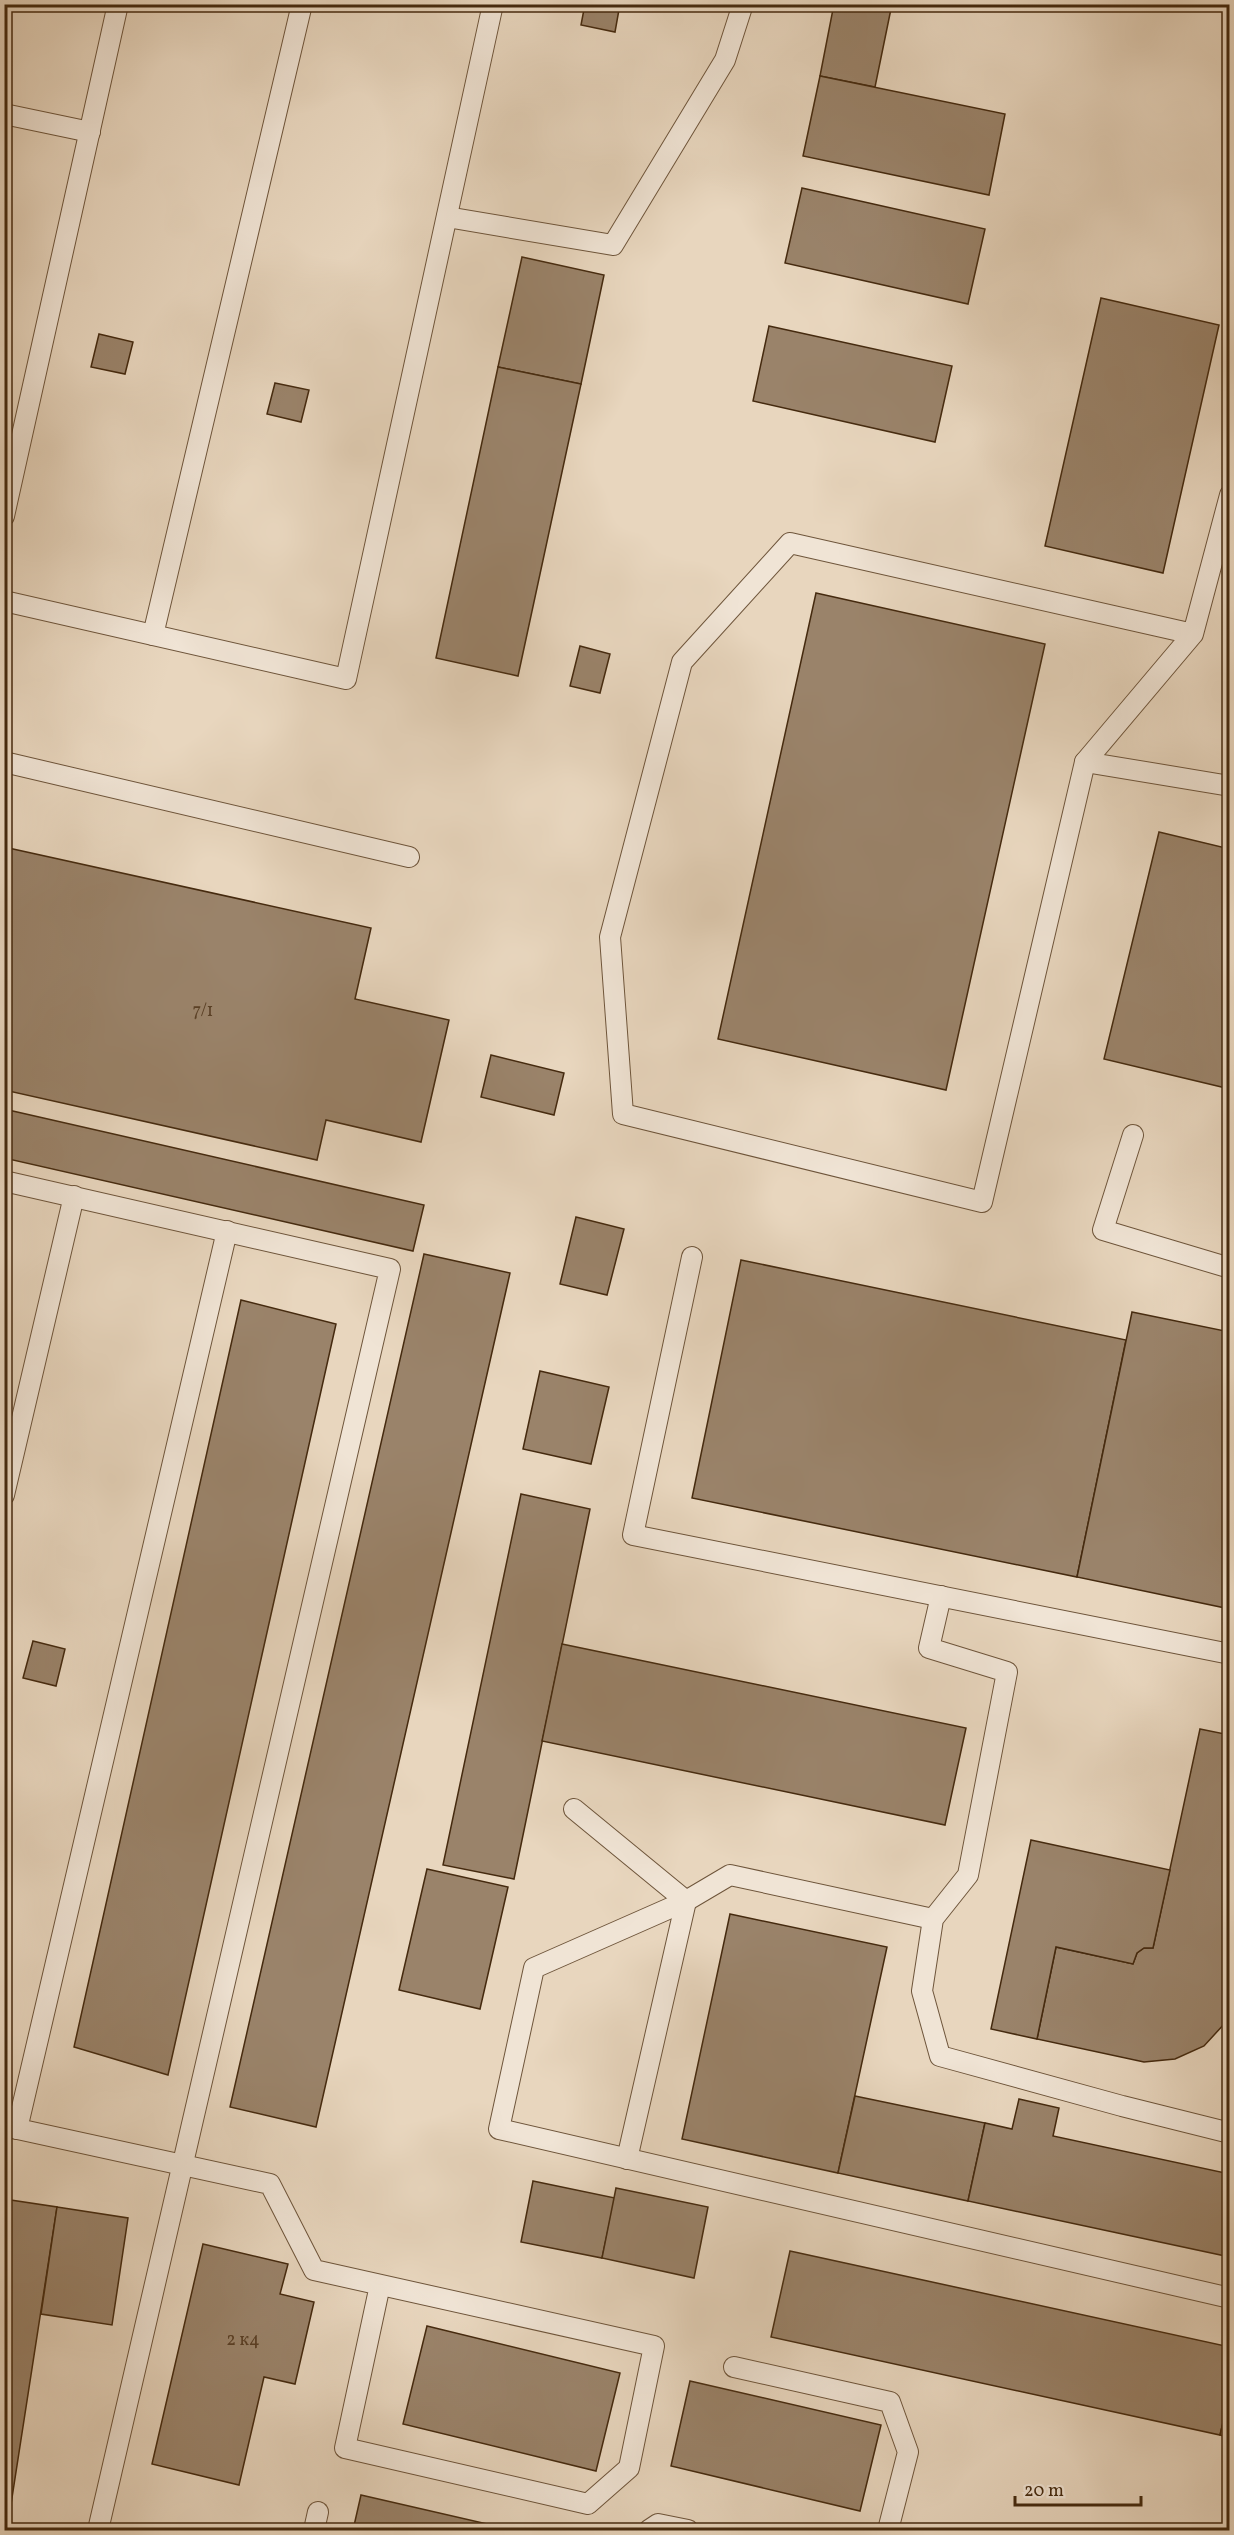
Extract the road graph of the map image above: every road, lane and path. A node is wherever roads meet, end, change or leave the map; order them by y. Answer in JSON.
{"nodes":[{"id":1,"x":118,"y":4,"type":"edge"},
{"id":2,"x":302,"y":4,"type":"edge"},
{"id":3,"x":493,"y":4,"type":"edge"},
{"id":4,"x":743,"y":4,"type":"edge"},
{"id":5,"x":4,"y":114,"type":"edge"},
{"id":6,"x":90,"y":132,"type":"junction"},
{"id":7,"x":447,"y":217,"type":"junction"},
{"id":8,"x":1230,"y":495,"type":"edge"},
{"id":9,"x":4,"y":516,"type":"edge"},
{"id":10,"x":4,"y":601,"type":"edge"},
{"id":11,"x":1193,"y":634,"type":"junction"},
{"id":12,"x":153,"y":635,"type":"junction"},
{"id":13,"x":4,"y":762,"type":"edge"},
{"id":14,"x":1084,"y":762,"type":"junction"},
{"id":15,"x":1230,"y":786,"type":"edge"},
{"id":16,"x":409,"y":857,"type":"dead end"},
{"id":17,"x":1132,"y":1135,"type":"dead end"},
{"id":18,"x":4,"y":1181,"type":"edge"},
{"id":19,"x":74,"y":1196,"type":"junction"},
{"id":20,"x":227,"y":1231,"type":"junction"},
{"id":21,"x":692,"y":1257,"type":"dead end"},
{"id":22,"x":1230,"y":1268,"type":"edge"},
{"id":23,"x":4,"y":1495,"type":"edge"},
{"id":24,"x":941,"y":1596,"type":"junction"},
{"id":25,"x":1230,"y":1654,"type":"edge"},
{"id":26,"x":574,"y":1809,"type":"dead end"},
{"id":27,"x":686,"y":1901,"type":"junction"},
{"id":28,"x":933,"y":1919,"type":"junction"},
{"id":29,"x":10,"y":2127,"type":"edge"},
{"id":30,"x":1230,"y":2133,"type":"edge"},
{"id":31,"x":627,"y":2159,"type":"junction"},
{"id":32,"x":183,"y":2166,"type":"junction"},
{"id":33,"x":380,"y":2285,"type":"junction"},
{"id":34,"x":1230,"y":2298,"type":"edge"},
{"id":35,"x":735,"y":2367,"type":"dead end"},
{"id":36,"x":98,"y":2530,"type":"edge"},
{"id":37,"x":649,"y":2530,"type":"edge"},
{"id":38,"x":688,"y":2530,"type":"edge"},
{"id":39,"x":888,"y":2530,"type":"edge"}],
"edges":[{"from":1,"to":6,"type":"lane"},
{"from":2,"to":12,"type":"lane"},
{"from":3,"to":7,"type":"lane"},
{"from":4,"to":7,"type":"lane"},
{"from":5,"to":6,"type":"lane"},
{"from":6,"to":9,"type":"lane"},
{"from":7,"to":12,"type":"lane"},
{"from":8,"to":11,"type":"lane"},
{"from":10,"to":12,"type":"lane"},
{"from":11,"to":14,"type":"lane"},
{"from":11,"to":14,"type":"lane"},
{"from":13,"to":16,"type":"lane"},
{"from":14,"to":15,"type":"lane"},
{"from":17,"to":22,"type":"lane"},
{"from":18,"to":19,"type":"lane"},
{"from":19,"to":20,"type":"lane"},
{"from":19,"to":23,"type":"lane"},
{"from":20,"to":29,"type":"lane"},
{"from":20,"to":32,"type":"lane"},
{"from":21,"to":24,"type":"lane"},
{"from":24,"to":25,"type":"lane"},
{"from":24,"to":28,"type":"lane"},
{"from":26,"to":27,"type":"lane"},
{"from":27,"to":28,"type":"lane"},
{"from":27,"to":31,"type":"lane"},
{"from":27,"to":31,"type":"lane"},
{"from":28,"to":30,"type":"lane"},
{"from":29,"to":32,"type":"lane"},
{"from":31,"to":34,"type":"lane"},
{"from":32,"to":33,"type":"lane"},
{"from":32,"to":36,"type":"lane"},
{"from":33,"to":33,"type":"lane"},
{"from":35,"to":39,"type":"lane"},
{"from":37,"to":38,"type":"lane"}]}
